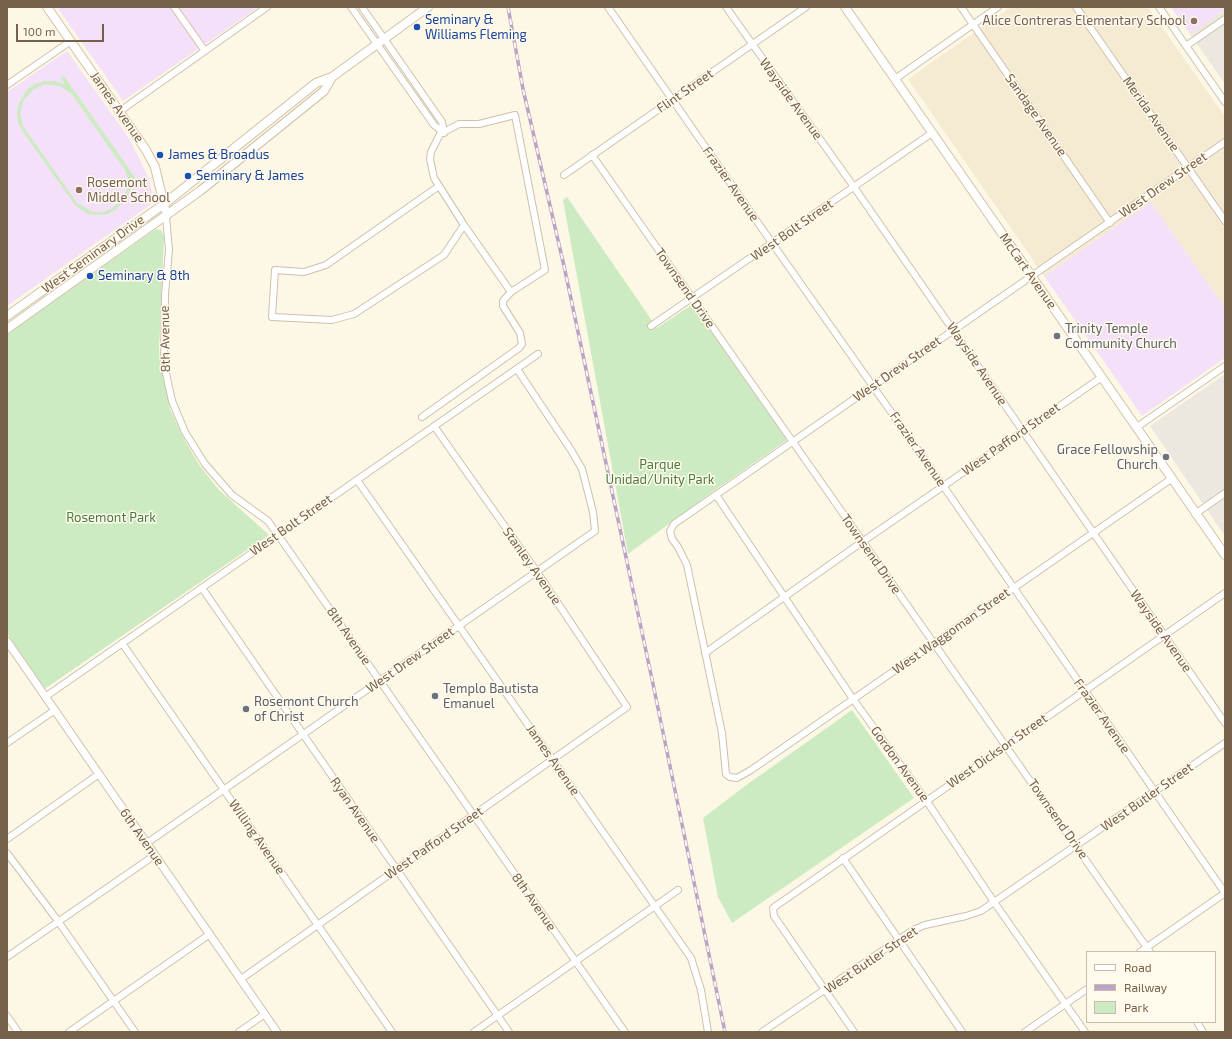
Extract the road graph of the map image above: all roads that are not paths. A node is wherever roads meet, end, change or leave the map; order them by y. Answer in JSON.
{"nodes":[{"id":1,"x":47,"y":7,"type":"edge"},
{"id":2,"x":174,"y":7,"type":"edge"},
{"id":3,"x":267,"y":7,"type":"edge"},
{"id":4,"x":351,"y":7,"type":"edge"},
{"id":5,"x":362,"y":7,"type":"edge"},
{"id":6,"x":428,"y":7,"type":"edge"},
{"id":7,"x":608,"y":7,"type":"edge"},
{"id":8,"x":726,"y":7,"type":"edge"},
{"id":9,"x":806,"y":7,"type":"edge"},
{"id":10,"x":845,"y":7,"type":"edge"},
{"id":11,"x":961,"y":7,"type":"edge"},
{"id":12,"x":998,"y":7,"type":"edge"},
{"id":13,"x":1076,"y":7,"type":"edge"},
{"id":14,"x":1159,"y":7,"type":"edge"},
{"id":15,"x":1225,"y":19,"type":"edge"},
{"id":16,"x":973,"y":24,"type":"junction"},
{"id":17,"x":384,"y":38,"type":"junction"},
{"id":18,"x":71,"y":41,"type":"junction"},
{"id":19,"x":376,"y":43,"type":"junction"},
{"id":20,"x":752,"y":44,"type":"junction"},
{"id":21,"x":1186,"y":46,"type":"junction"},
{"id":22,"x":205,"y":51,"type":"junction"},
{"id":23,"x":407,"y":72,"type":"junction"},
{"id":24,"x":332,"y":77,"type":"junction"},
{"id":25,"x":400,"y":77,"type":"junction"},
{"id":26,"x":895,"y":79,"type":"junction"},
{"id":27,"x":7,"y":85,"type":"edge"},
{"id":28,"x":672,"y":100,"type":"junction"},
{"id":29,"x":1225,"y":102,"type":"edge"},
{"id":30,"x":120,"y":111,"type":"junction"},
{"id":31,"x":444,"y":133,"type":"junction"},
{"id":32,"x":932,"y":133,"type":"junction"},
{"id":33,"x":1225,"y":142,"type":"edge"},
{"id":34,"x":592,"y":155,"type":"junction"},
{"id":35,"x":1188,"y":167,"type":"junction"},
{"id":36,"x":564,"y":175,"type":"dead end"},
{"id":37,"x":440,"y":186,"type":"junction"},
{"id":38,"x":854,"y":187,"type":"junction"},
{"id":39,"x":164,"y":204,"type":"junction"},
{"id":40,"x":166,"y":217,"type":"junction"},
{"id":41,"x":1225,"y":221,"type":"edge"},
{"id":42,"x":1110,"y":223,"type":"junction"},
{"id":43,"x":464,"y":225,"type":"junction"},
{"id":44,"x":772,"y":243,"type":"junction"},
{"id":45,"x":82,"y":263,"type":"junction"},
{"id":46,"x":88,"y":272,"type":"junction"},
{"id":47,"x":1032,"y":277,"type":"junction"},
{"id":48,"x":511,"y":292,"type":"junction"},
{"id":49,"x":692,"y":298,"type":"junction"},
{"id":50,"x":7,"y":316,"type":"edge"},
{"id":51,"x":651,"y":326,"type":"dead end"},
{"id":52,"x":7,"y":329,"type":"edge"},
{"id":53,"x":954,"y":330,"type":"junction"},
{"id":54,"x":538,"y":354,"type":"dead end"},
{"id":55,"x":1225,"y":366,"type":"edge"},
{"id":56,"x":516,"y":369,"type":"junction"},
{"id":57,"x":1102,"y":377,"type":"junction"},
{"id":58,"x":874,"y":386,"type":"junction"},
{"id":59,"x":422,"y":417,"type":"dead end"},
{"id":60,"x":434,"y":426,"type":"junction"},
{"id":61,"x":1137,"y":427,"type":"junction"},
{"id":62,"x":1022,"y":430,"type":"junction"},
{"id":63,"x":792,"y":442,"type":"junction"},
{"id":64,"x":1171,"y":479,"type":"junction"},
{"id":65,"x":357,"y":480,"type":"junction"},
{"id":66,"x":944,"y":487,"type":"junction"},
{"id":67,"x":1225,"y":493,"type":"edge"},
{"id":68,"x":716,"y":495,"type":"junction"},
{"id":69,"x":1195,"y":514,"type":"junction"},
{"id":70,"x":1093,"y":533,"type":"junction"},
{"id":71,"x":278,"y":535,"type":"junction"},
{"id":72,"x":862,"y":542,"type":"junction"},
{"id":73,"x":1225,"y":555,"type":"edge"},
{"id":74,"x":536,"y":572,"type":"junction"},
{"id":75,"x":202,"y":588,"type":"junction"},
{"id":76,"x":1014,"y":588,"type":"junction"},
{"id":77,"x":1225,"y":592,"type":"edge"},
{"id":78,"x":784,"y":599,"type":"junction"},
{"id":79,"x":459,"y":626,"type":"junction"},
{"id":80,"x":1164,"y":635,"type":"junction"},
{"id":81,"x":7,"y":641,"type":"edge"},
{"id":82,"x":122,"y":643,"type":"junction"},
{"id":83,"x":934,"y":644,"type":"junction"},
{"id":84,"x":705,"y":653,"type":"junction"},
{"id":85,"x":380,"y":681,"type":"junction"},
{"id":86,"x":1084,"y":690,"type":"junction"},
{"id":87,"x":45,"y":696,"type":"junction"},
{"id":88,"x":853,"y":699,"type":"junction"},
{"id":89,"x":627,"y":707,"type":"joint"},
{"id":90,"x":55,"y":710,"type":"junction"},
{"id":91,"x":1225,"y":723,"type":"edge"},
{"id":92,"x":303,"y":734,"type":"junction"},
{"id":93,"x":7,"y":743,"type":"edge"},
{"id":94,"x":1225,"y":743,"type":"edge"},
{"id":95,"x":1006,"y":744,"type":"junction"},
{"id":96,"x":552,"y":760,"type":"junction"},
{"id":97,"x":99,"y":774,"type":"junction"},
{"id":98,"x":224,"y":789,"type":"junction"},
{"id":99,"x":1155,"y":792,"type":"junction"},
{"id":100,"x":926,"y":800,"type":"junction"},
{"id":101,"x":474,"y":815,"type":"junction"},
{"id":102,"x":7,"y":838,"type":"edge"},
{"id":103,"x":147,"y":843,"type":"junction"},
{"id":104,"x":1076,"y":846,"type":"junction"},
{"id":105,"x":7,"y":853,"type":"edge"},
{"id":106,"x":155,"y":855,"type":"junction"},
{"id":107,"x":843,"y":858,"type":"junction"},
{"id":108,"x":396,"y":869,"type":"junction"},
{"id":109,"x":678,"y":890,"type":"dead end"},
{"id":110,"x":1225,"y":893,"type":"edge"},
{"id":111,"x":994,"y":902,"type":"junction"},
{"id":112,"x":656,"y":906,"type":"junction"},
{"id":113,"x":58,"y":922,"type":"junction"},
{"id":114,"x":318,"y":925,"type":"junction"},
{"id":115,"x":210,"y":934,"type":"junction"},
{"id":116,"x":898,"y":939,"type":"junction"},
{"id":117,"x":1149,"y":950,"type":"edge"},
{"id":118,"x":7,"y":957,"type":"edge"},
{"id":119,"x":576,"y":961,"type":"junction"},
{"id":120,"x":241,"y":979,"type":"junction"},
{"id":121,"x":825,"y":990,"type":"junction"},
{"id":122,"x":1086,"y":990,"type":"edge"},
{"id":123,"x":114,"y":1001,"type":"junction"},
{"id":124,"x":1066,"y":1004,"type":"junction"},
{"id":125,"x":265,"y":1014,"type":"junction"},
{"id":126,"x":497,"y":1015,"type":"junction"},
{"id":127,"x":7,"y":1016,"type":"edge"},
{"id":128,"x":1198,"y":1023,"type":"edge"},
{"id":129,"x":18,"y":1032,"type":"edge"},
{"id":130,"x":69,"y":1032,"type":"edge"},
{"id":131,"x":135,"y":1032,"type":"edge"},
{"id":132,"x":239,"y":1032,"type":"edge"},
{"id":133,"x":278,"y":1032,"type":"edge"},
{"id":134,"x":392,"y":1032,"type":"edge"},
{"id":135,"x":474,"y":1032,"type":"edge"},
{"id":136,"x":509,"y":1032,"type":"edge"},
{"id":137,"x":625,"y":1032,"type":"edge"},
{"id":138,"x":708,"y":1032,"type":"edge"},
{"id":139,"x":762,"y":1032,"type":"edge"},
{"id":140,"x":854,"y":1032,"type":"edge"},
{"id":141,"x":962,"y":1032,"type":"edge"},
{"id":142,"x":1025,"y":1032,"type":"edge"},
{"id":143,"x":1085,"y":1032,"type":"edge"},
{"id":144,"x":1203,"y":1032,"type":"edge"}],
"edges":[{"from":1,"to":18,"type":"main road","name":"James Avenue"},
{"from":2,"to":22,"type":"street"},
{"from":3,"to":22,"type":"street"},
{"from":4,"to":19,"type":"street"},
{"from":5,"to":17,"type":"street"},
{"from":6,"to":17,"type":"main road","name":"West Seminary Drive"},
{"from":7,"to":28,"type":"street","name":"Frazier Avenue"},
{"from":8,"to":20,"type":"street","name":"Wayside Avenue"},
{"from":9,"to":20,"type":"street","name":"Flint Street"},
{"from":10,"to":26,"type":"main road","name":"McCart Avenue"},
{"from":11,"to":16,"type":"street","name":"Sandage Avenue"},
{"from":12,"to":16,"type":"street"},
{"from":13,"to":35,"type":"street","name":"Merida Avenue"},
{"from":14,"to":21,"type":"street"},
{"from":15,"to":21,"type":"street"},
{"from":16,"to":26,"type":"street"},
{"from":16,"to":42,"type":"street","name":"Sandage Avenue"},
{"from":17,"to":19,"type":"main road","name":"West Seminary Drive"},
{"from":17,"to":23,"type":"street"},
{"from":18,"to":27,"type":"street"},
{"from":18,"to":30,"type":"main road","name":"James Avenue"},
{"from":19,"to":24,"type":"main road","name":"West Seminary Drive"},
{"from":19,"to":25,"type":"street"},
{"from":20,"to":28,"type":"street","name":"Flint Street"},
{"from":20,"to":38,"type":"street","name":"Wayside Avenue"},
{"from":21,"to":29,"type":"street"},
{"from":22,"to":30,"type":"street"},
{"from":23,"to":25,"type":"street"},
{"from":23,"to":31,"type":"street"},
{"from":24,"to":39,"type":"main road","name":"West Seminary Drive"},
{"from":24,"to":40,"type":"main road","name":"West Seminary Drive"},
{"from":25,"to":31,"type":"street"},
{"from":26,"to":32,"type":"main road","name":"McCart Avenue"},
{"from":28,"to":34,"type":"street","name":"Flint Street"},
{"from":28,"to":44,"type":"street","name":"Frazier Avenue"},
{"from":30,"to":39,"type":"main road","name":"James Avenue"},
{"from":31,"to":37,"type":"street"},
{"from":31,"to":48,"type":"street"},
{"from":32,"to":38,"type":"street","name":"West Bolt Street"},
{"from":32,"to":47,"type":"main road","name":"McCart Avenue"},
{"from":33,"to":35,"type":"street","name":"West Drew Street"},
{"from":34,"to":36,"type":"street","name":"Flint Street"},
{"from":34,"to":49,"type":"street","name":"Townsend Drive"},
{"from":35,"to":41,"type":"street","name":"Merida Avenue"},
{"from":35,"to":42,"type":"street","name":"West Drew Street"},
{"from":37,"to":43,"type":"street"},
{"from":37,"to":43,"type":"street"},
{"from":38,"to":44,"type":"street","name":"West Bolt Street"},
{"from":38,"to":53,"type":"street","name":"Wayside Avenue"},
{"from":39,"to":40,"type":"main road","name":"James Avenue"},
{"from":39,"to":45,"type":"main road","name":"West Seminary Drive"},
{"from":40,"to":46,"type":"main road","name":"West Seminary Drive"},
{"from":40,"to":71,"type":"street","name":"8th Avenue"},
{"from":42,"to":47,"type":"street","name":"West Drew Street"},
{"from":43,"to":48,"type":"street"},
{"from":44,"to":49,"type":"street","name":"West Bolt Street"},
{"from":44,"to":58,"type":"street","name":"Frazier Avenue"},
{"from":45,"to":46,"type":"main road"},
{"from":45,"to":50,"type":"main road","name":"West Seminary Drive"},
{"from":46,"to":52,"type":"main road","name":"West Seminary Drive"},
{"from":47,"to":53,"type":"street","name":"West Drew Street"},
{"from":47,"to":57,"type":"main road","name":"McCart Avenue"},
{"from":48,"to":59,"type":"street"},
{"from":49,"to":51,"type":"street","name":"West Bolt Street"},
{"from":49,"to":63,"type":"street","name":"Townsend Drive"},
{"from":53,"to":58,"type":"street","name":"West Drew Street"},
{"from":53,"to":62,"type":"street","name":"Wayside Avenue"},
{"from":54,"to":56,"type":"street","name":"West Bolt Street"},
{"from":55,"to":61,"type":"street"},
{"from":56,"to":60,"type":"street","name":"West Bolt Street"},
{"from":56,"to":74,"type":"street","name":"West Drew Street"},
{"from":57,"to":61,"type":"main road","name":"McCart Avenue"},
{"from":57,"to":62,"type":"street","name":"West Pafford Street"},
{"from":58,"to":63,"type":"street","name":"West Drew Street"},
{"from":58,"to":66,"type":"street","name":"Frazier Avenue"},
{"from":60,"to":65,"type":"street","name":"West Bolt Street"},
{"from":60,"to":74,"type":"street","name":"Stanley Avenue"},
{"from":61,"to":64,"type":"main road","name":"McCart Avenue"},
{"from":62,"to":66,"type":"street","name":"West Pafford Street"},
{"from":62,"to":70,"type":"street","name":"Wayside Avenue"},
{"from":63,"to":68,"type":"street","name":"West Drew Street"},
{"from":63,"to":72,"type":"street","name":"Townsend Drive"},
{"from":64,"to":69,"type":"main road","name":"McCart Avenue"},
{"from":64,"to":70,"type":"street","name":"West Waggoman Street"},
{"from":65,"to":71,"type":"street","name":"West Bolt Street"},
{"from":65,"to":79,"type":"street","name":"James Avenue"},
{"from":66,"to":72,"type":"street","name":"West Pafford Street"},
{"from":66,"to":76,"type":"street","name":"Frazier Avenue"},
{"from":67,"to":69,"type":"street"},
{"from":68,"to":78,"type":"street","name":"Gordon Avenue"},
{"from":68,"to":84,"type":"street","name":"West Drew Street"},
{"from":69,"to":73,"type":"main road","name":"McCart Avenue"},
{"from":70,"to":76,"type":"street","name":"West Waggoman Street"},
{"from":70,"to":80,"type":"street","name":"Wayside Avenue"},
{"from":71,"to":75,"type":"street","name":"West Bolt Street"},
{"from":71,"to":85,"type":"street","name":"8th Avenue"},
{"from":72,"to":78,"type":"street","name":"West Pafford Street"},
{"from":72,"to":83,"type":"street","name":"Townsend Drive"},
{"from":74,"to":79,"type":"street","name":"West Drew Street"},
{"from":74,"to":89,"type":"street","name":"Stanley Avenue"},
{"from":75,"to":82,"type":"street","name":"West Bolt Street"},
{"from":75,"to":92,"type":"street","name":"Ryan Avenue"},
{"from":76,"to":83,"type":"street","name":"West Waggoman Street"},
{"from":76,"to":86,"type":"street","name":"Frazier Avenue"},
{"from":77,"to":80,"type":"street","name":"West Dickson Street"},
{"from":78,"to":84,"type":"street","name":"West Pafford Street"},
{"from":78,"to":88,"type":"street","name":"Gordon Avenue"},
{"from":79,"to":85,"type":"street","name":"West Drew Street"},
{"from":79,"to":96,"type":"street","name":"James Avenue"},
{"from":80,"to":86,"type":"street","name":"West Dickson Street"},
{"from":80,"to":91,"type":"street","name":"Wayside Avenue"},
{"from":81,"to":87,"type":"street","name":"6th Avenue"},
{"from":82,"to":87,"type":"street","name":"West Bolt Street"},
{"from":82,"to":98,"type":"street","name":"Willing Avenue"},
{"from":83,"to":88,"type":"street","name":"West Waggoman Street"},
{"from":83,"to":95,"type":"street","name":"Townsend Drive"},
{"from":84,"to":88,"type":"street","name":"West Waggoman Street"},
{"from":85,"to":92,"type":"street","name":"West Drew Street"},
{"from":85,"to":101,"type":"street","name":"8th Avenue"},
{"from":86,"to":95,"type":"street","name":"West Dickson Street"},
{"from":86,"to":99,"type":"street","name":"Frazier Avenue"},
{"from":87,"to":90,"type":"street","name":"6th Avenue"},
{"from":88,"to":100,"type":"street","name":"Gordon Avenue"},
{"from":89,"to":96,"type":"street","name":"West Pafford Street"},
{"from":90,"to":93,"type":"street"},
{"from":90,"to":97,"type":"street","name":"6th Avenue"},
{"from":92,"to":98,"type":"street","name":"West Drew Street"},
{"from":92,"to":108,"type":"street","name":"Ryan Avenue"},
{"from":94,"to":99,"type":"street","name":"West Butler Street"},
{"from":95,"to":100,"type":"street","name":"West Dickson Street"},
{"from":95,"to":104,"type":"street","name":"Townsend Drive"},
{"from":96,"to":101,"type":"street","name":"West Pafford Street"},
{"from":96,"to":112,"type":"street","name":"James Avenue"},
{"from":97,"to":102,"type":"street"},
{"from":97,"to":103,"type":"street","name":"6th Avenue"},
{"from":98,"to":103,"type":"street","name":"West Drew Street"},
{"from":98,"to":114,"type":"street","name":"Willing Avenue"},
{"from":99,"to":104,"type":"street","name":"West Butler Street"},
{"from":99,"to":110,"type":"street","name":"Frazier Avenue"},
{"from":100,"to":107,"type":"street","name":"West Dickson Street"},
{"from":100,"to":111,"type":"street","name":"Gordon Avenue"},
{"from":101,"to":108,"type":"street","name":"West Pafford Street"},
{"from":101,"to":119,"type":"street","name":"8th Avenue"},
{"from":103,"to":106,"type":"street","name":"6th Avenue"},
{"from":104,"to":111,"type":"street","name":"West Butler Street"},
{"from":104,"to":117,"type":"street","name":"Townsend Drive"},
{"from":105,"to":113,"type":"street"},
{"from":106,"to":113,"type":"street"},
{"from":106,"to":115,"type":"street","name":"6th Avenue"},
{"from":107,"to":116,"type":"street"},
{"from":107,"to":121,"type":"street","name":"West Dickson Street"},
{"from":108,"to":114,"type":"street","name":"West Pafford Street"},
{"from":108,"to":126,"type":"street","name":"Ryan Avenue"},
{"from":109,"to":112,"type":"street"},
{"from":110,"to":117,"type":"street"},
{"from":111,"to":116,"type":"street","name":"West Butler Street"},
{"from":111,"to":124,"type":"street","name":"Gordon Avenue"},
{"from":112,"to":119,"type":"street"},
{"from":112,"to":138,"type":"street","name":"James Avenue"},
{"from":113,"to":118,"type":"street"},
{"from":113,"to":123,"type":"street"},
{"from":114,"to":120,"type":"street","name":"West Pafford Street"},
{"from":114,"to":134,"type":"street","name":"Willing Avenue"},
{"from":115,"to":120,"type":"street","name":"6th Avenue"},
{"from":115,"to":123,"type":"street"},
{"from":116,"to":121,"type":"street","name":"West Butler Street"},
{"from":116,"to":141,"type":"street"},
{"from":119,"to":126,"type":"street"},
{"from":119,"to":137,"type":"street","name":"8th Avenue"},
{"from":120,"to":125,"type":"street","name":"6th Avenue"},
{"from":121,"to":139,"type":"street","name":"West Butler Street"},
{"from":121,"to":140,"type":"street"},
{"from":122,"to":124,"type":"street"},
{"from":123,"to":130,"type":"street"},
{"from":123,"to":131,"type":"street"},
{"from":124,"to":142,"type":"street"},
{"from":124,"to":143,"type":"street","name":"Gordon Avenue"},
{"from":125,"to":132,"type":"street"},
{"from":125,"to":133,"type":"street","name":"6th Avenue"},
{"from":126,"to":135,"type":"street"},
{"from":126,"to":136,"type":"street","name":"Ryan Avenue"},
{"from":127,"to":129,"type":"street"},
{"from":128,"to":144,"type":"street"}]}
